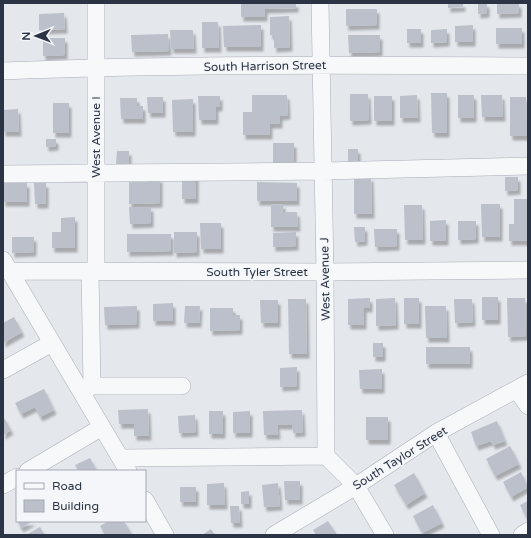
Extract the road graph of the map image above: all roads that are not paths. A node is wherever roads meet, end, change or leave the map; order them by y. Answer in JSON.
{"nodes":[{"id":1,"x":96,"y":3,"type":"edge"},
{"id":2,"x":320,"y":3,"type":"edge"},
{"id":3,"x":320,"y":65,"type":"junction"},
{"id":4,"x":528,"y":66,"type":"edge"},
{"id":5,"x":97,"y":67,"type":"junction"},
{"id":6,"x":3,"y":71,"type":"edge"},
{"id":7,"x":528,"y":166,"type":"edge"},
{"id":8,"x":323,"y":171,"type":"junction"},
{"id":9,"x":3,"y":174,"type":"edge"},
{"id":10,"x":96,"y":174,"type":"junction"},
{"id":11,"x":6,"y":266,"type":"edge"},
{"id":12,"x":528,"y":270,"type":"edge"},
{"id":13,"x":93,"y":271,"type":"junction"},
{"id":14,"x":325,"y":272,"type":"junction"},
{"id":15,"x":52,"y":342,"type":"junction"},
{"id":16,"x":3,"y":370,"type":"edge"},
{"id":17,"x":182,"y":386,"type":"dead end"},
{"id":18,"x":523,"y":386,"type":"edge"},
{"id":19,"x":87,"y":389,"type":"junction"},
{"id":20,"x":528,"y":406,"type":"edge"},
{"id":21,"x":102,"y":427,"type":"junction"},
{"id":22,"x":436,"y":433,"type":"junction"},
{"id":23,"x":326,"y":456,"type":"junction"},
{"id":24,"x":124,"y":464,"type":"edge"},
{"id":25,"x":30,"y":470,"type":"edge"},
{"id":26,"x":16,"y":478,"type":"edge"},
{"id":27,"x":3,"y":485,"type":"edge"},
{"id":28,"x":356,"y":486,"type":"junction"},
{"id":29,"x":146,"y":502,"type":"edge"},
{"id":30,"x":528,"y":531,"type":"edge"},
{"id":31,"x":165,"y":535,"type":"edge"},
{"id":32,"x":276,"y":535,"type":"edge"},
{"id":33,"x":385,"y":535,"type":"edge"},
{"id":34,"x":491,"y":535,"type":"edge"},
{"id":35,"x":522,"y":535,"type":"edge"}],
"edges":[{"from":1,"to":5,"type":"street","name":"West Avenue I"},
{"from":2,"to":3,"type":"street","name":"West Avenue J"},
{"from":3,"to":4,"type":"street","name":"South Harrison Street"},
{"from":3,"to":5,"type":"street","name":"South Harrison Street"},
{"from":3,"to":8,"type":"street","name":"West Avenue J"},
{"from":5,"to":6,"type":"street","name":"South Harrison Street"},
{"from":5,"to":10,"type":"street","name":"West Avenue I"},
{"from":7,"to":8,"type":"street"},
{"from":8,"to":10,"type":"street"},
{"from":8,"to":14,"type":"street","name":"West Avenue J"},
{"from":9,"to":10,"type":"street"},
{"from":10,"to":13,"type":"street","name":"West Avenue I"},
{"from":11,"to":13,"type":"street","name":"South Tyler Street"},
{"from":11,"to":15,"type":"street"},
{"from":12,"to":14,"type":"street","name":"South Tyler Street"},
{"from":13,"to":14,"type":"street","name":"South Tyler Street"},
{"from":13,"to":19,"type":"street","name":"West Avenue I"},
{"from":14,"to":23,"type":"street","name":"West Avenue J"},
{"from":15,"to":16,"type":"street"},
{"from":15,"to":19,"type":"street"},
{"from":17,"to":19,"type":"street"},
{"from":18,"to":20,"type":"street"},
{"from":18,"to":22,"type":"street","name":"South Taylor Street"},
{"from":19,"to":21,"type":"street"},
{"from":21,"to":24,"type":"street"},
{"from":21,"to":25,"type":"street"},
{"from":22,"to":28,"type":"street","name":"South Taylor Street"},
{"from":22,"to":34,"type":"street"},
{"from":23,"to":24,"type":"street"},
{"from":23,"to":28,"type":"street"},
{"from":26,"to":27,"type":"street"},
{"from":28,"to":32,"type":"street","name":"South Taylor Street"},
{"from":28,"to":33,"type":"street"},
{"from":29,"to":31,"type":"street"},
{"from":30,"to":35,"type":"street"}]}
